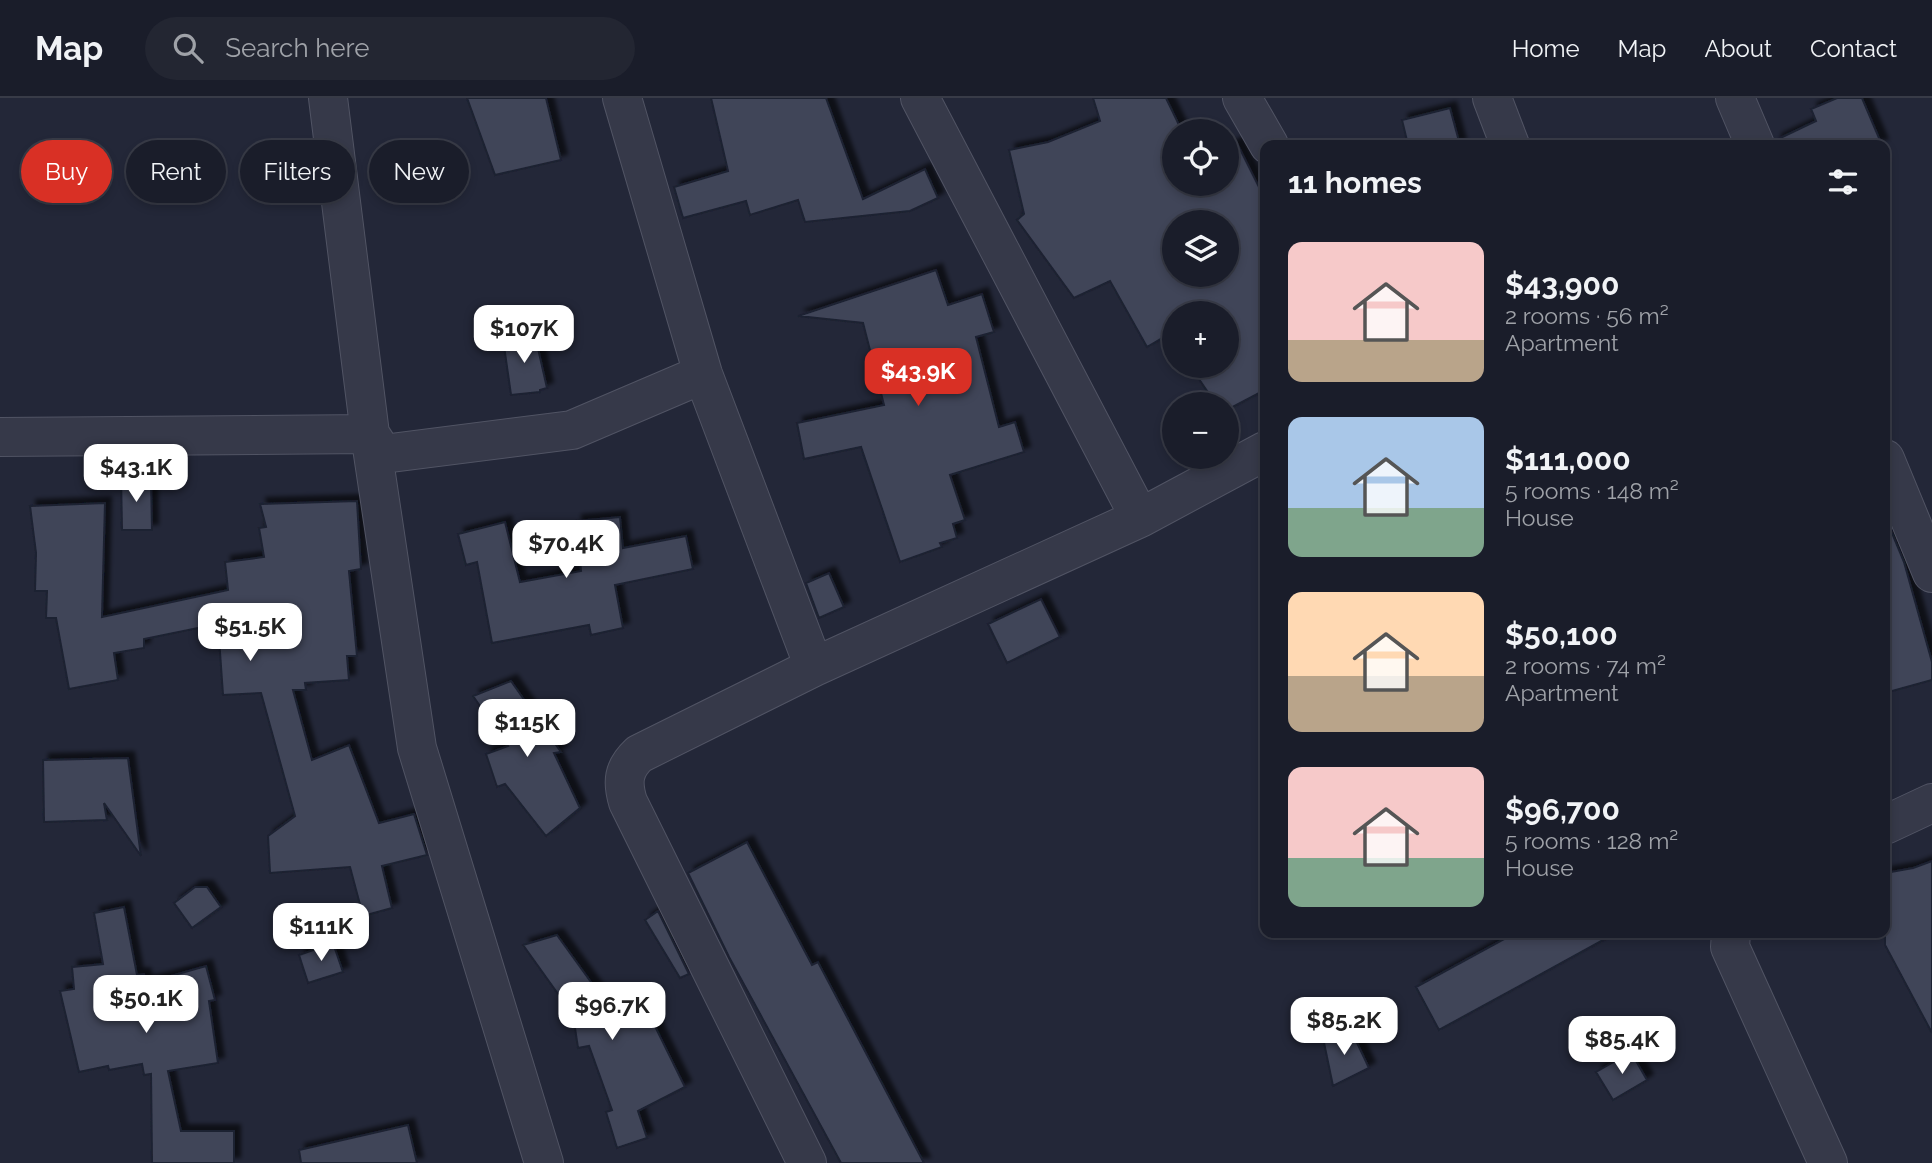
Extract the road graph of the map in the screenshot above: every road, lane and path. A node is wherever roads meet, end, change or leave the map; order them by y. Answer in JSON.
{"nodes":[{"id":1,"x":328,"y":98,"type":"edge"},
{"id":2,"x":622,"y":98,"type":"edge"},
{"id":3,"x":920,"y":98,"type":"edge"},
{"id":4,"x":1242,"y":98,"type":"edge"},
{"id":5,"x":1492,"y":98,"type":"edge"},
{"id":6,"x":1735,"y":98,"type":"edge"},
{"id":7,"x":1266,"y":140,"type":"edge"},
{"id":8,"x":1508,"y":140,"type":"edge"},
{"id":9,"x":1753,"y":140,"type":"edge"},
{"id":10,"x":703,"y":374,"type":"junction"},
{"id":11,"x":370,"y":434,"type":"junction"},
{"id":12,"x":0,"y":436,"type":"edge"},
{"id":13,"x":1260,"y":454,"type":"edge"},
{"id":14,"x":1890,"y":471,"type":"edge"},
{"id":15,"x":1140,"y":518,"type":"junction"},
{"id":16,"x":1932,"y":573,"type":"edge"},
{"id":17,"x":814,"y":667,"type":"junction"},
{"id":18,"x":1932,"y":803,"type":"edge"},
{"id":19,"x":1890,"y":823,"type":"edge"},
{"id":20,"x":1731,"y":938,"type":"edge"},
{"id":21,"x":544,"y":1163,"type":"edge"},
{"id":22,"x":807,"y":1163,"type":"edge"},
{"id":23,"x":1828,"y":1163,"type":"edge"}],
"edges":[{"from":1,"to":11,"type":"street"},
{"from":2,"to":10,"type":"street"},
{"from":3,"to":15,"type":"street"},
{"from":4,"to":7,"type":"street"},
{"from":5,"to":8,"type":"street"},
{"from":6,"to":9,"type":"street"},
{"from":10,"to":11,"type":"street"},
{"from":10,"to":17,"type":"street"},
{"from":11,"to":12,"type":"street"},
{"from":11,"to":21,"type":"street"},
{"from":13,"to":15,"type":"street"},
{"from":14,"to":16,"type":"street"},
{"from":15,"to":17,"type":"street"},
{"from":17,"to":22,"type":"street"},
{"from":18,"to":19,"type":"street"},
{"from":20,"to":23,"type":"street"}]}
